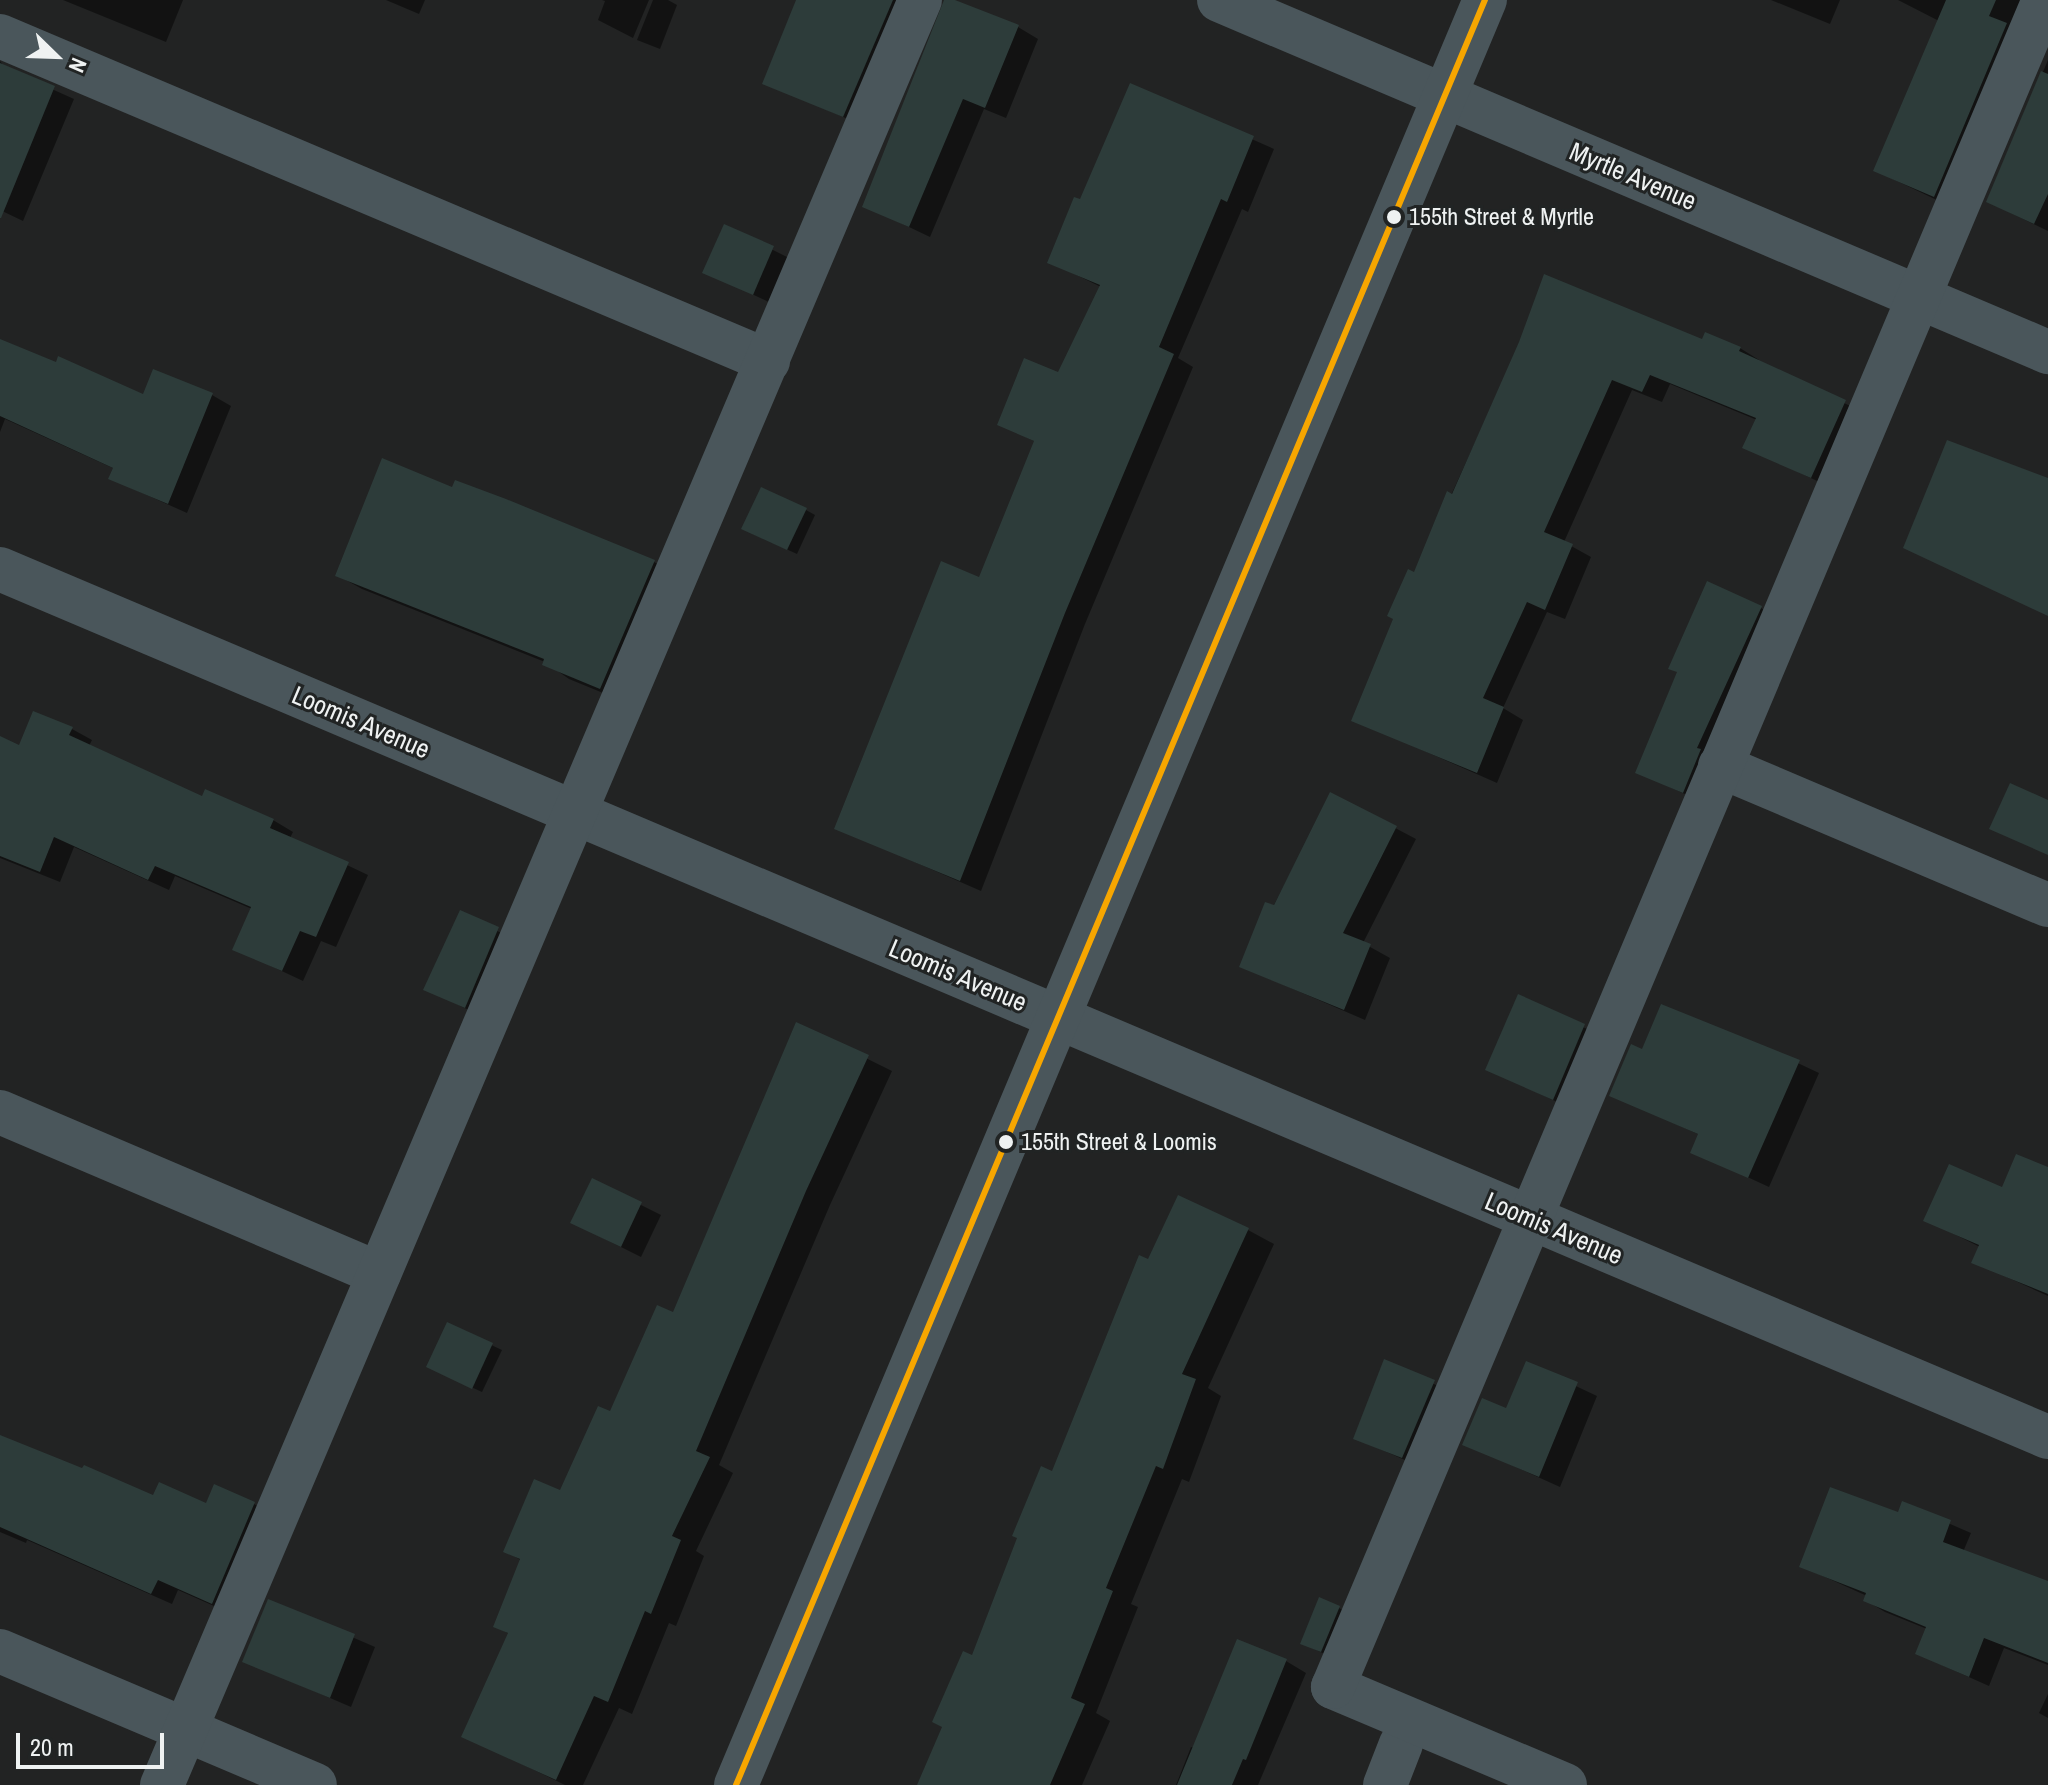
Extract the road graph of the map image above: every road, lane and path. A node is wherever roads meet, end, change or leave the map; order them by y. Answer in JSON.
{"nodes":[{"id":1,"x":920,"y":0,"type":"edge"},
{"id":2,"x":1219,"y":0,"type":"edge"},
{"id":3,"x":1485,"y":0,"type":"edge"},
{"id":4,"x":2044,"y":0,"type":"edge"},
{"id":5,"x":0,"y":36,"type":"edge"},
{"id":6,"x":1445,"y":96,"type":"junction"},
{"id":7,"x":1918,"y":297,"type":"junction"},
{"id":8,"x":2048,"y":352,"type":"edge"},
{"id":9,"x":768,"y":361,"type":"junction"},
{"id":10,"x":0,"y":569,"type":"edge"},
{"id":11,"x":1720,"y":766,"type":"junction"},
{"id":12,"x":575,"y":813,"type":"junction"},
{"id":13,"x":2048,"y":905,"type":"edge"},
{"id":14,"x":1058,"y":1018,"type":"junction"},
{"id":15,"x":0,"y":1112,"type":"edge"},
{"id":16,"x":1531,"y":1218,"type":"junction"},
{"id":17,"x":379,"y":1274,"type":"junction"},
{"id":18,"x":2048,"y":1437,"type":"edge"},
{"id":19,"x":0,"y":1651,"type":"edge"},
{"id":20,"x":186,"y":1729,"type":"junction"},
{"id":21,"x":1401,"y":1744,"type":"dead end"},
{"id":22,"x":1487,"y":1770,"type":"edge"},
{"id":23,"x":162,"y":1785,"type":"edge"},
{"id":24,"x":315,"y":1785,"type":"edge"},
{"id":25,"x":736,"y":1785,"type":"edge"},
{"id":26,"x":1385,"y":1785,"type":"edge"},
{"id":27,"x":1565,"y":1785,"type":"edge"}],
"edges":[{"from":1,"to":9,"type":"street"},
{"from":2,"to":6,"type":"street","name":"Myrtle Avenue"},
{"from":3,"to":6,"type":"street"},
{"from":4,"to":7,"type":"street"},
{"from":5,"to":9,"type":"street"},
{"from":6,"to":7,"type":"street","name":"Myrtle Avenue"},
{"from":6,"to":14,"type":"street"},
{"from":7,"to":8,"type":"street","name":"Myrtle Avenue"},
{"from":7,"to":11,"type":"street"},
{"from":9,"to":12,"type":"street"},
{"from":10,"to":12,"type":"street","name":"Loomis Avenue"},
{"from":11,"to":13,"type":"street"},
{"from":11,"to":16,"type":"street"},
{"from":12,"to":14,"type":"street","name":"Loomis Avenue"},
{"from":12,"to":17,"type":"street"},
{"from":14,"to":16,"type":"street","name":"Loomis Avenue"},
{"from":14,"to":25,"type":"street"},
{"from":15,"to":17,"type":"street"},
{"from":16,"to":18,"type":"street","name":"Loomis Avenue"},
{"from":16,"to":22,"type":"street"},
{"from":17,"to":20,"type":"street"},
{"from":19,"to":20,"type":"street"},
{"from":20,"to":23,"type":"street"},
{"from":20,"to":24,"type":"street"},
{"from":21,"to":26,"type":"street"},
{"from":22,"to":27,"type":"street"}]}
